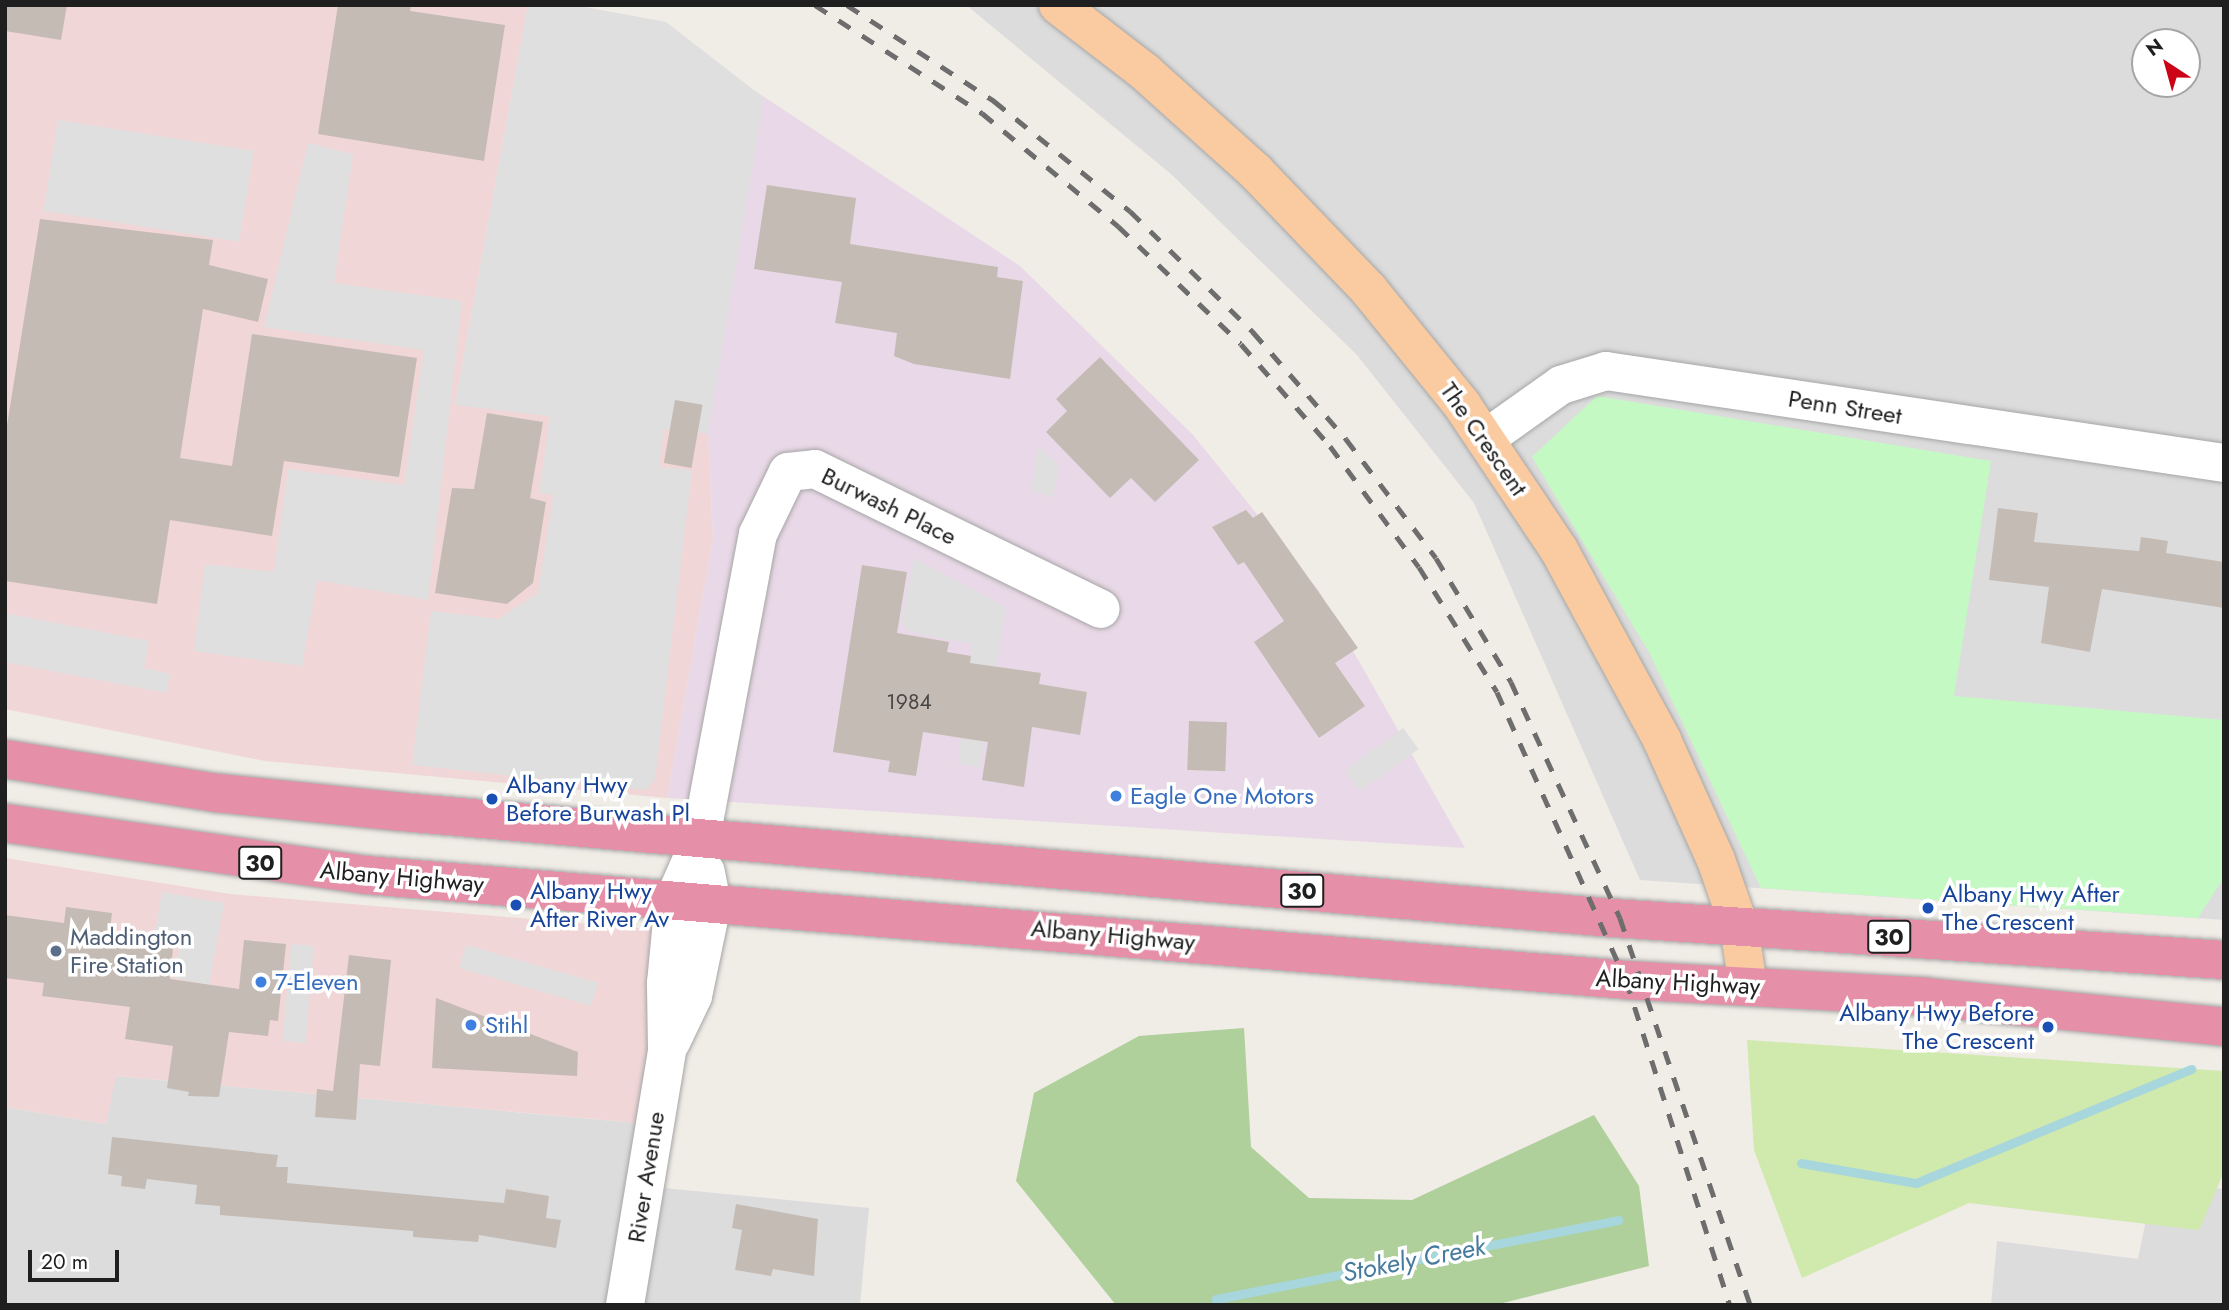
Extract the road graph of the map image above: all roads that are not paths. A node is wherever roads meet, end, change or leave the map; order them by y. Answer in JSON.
{"nodes":[{"id":1,"x":1058,"y":5,"type":"edge"},
{"id":2,"x":1485,"y":439,"type":"junction"},
{"id":3,"x":2224,"y":463,"type":"edge"},
{"id":4,"x":1101,"y":609,"type":"dead end"},
{"id":5,"x":5,"y":760,"type":"edge"},
{"id":6,"x":5,"y":823,"type":"edge"},
{"id":7,"x":701,"y":838,"type":"junction"},
{"id":8,"x":674,"y":900,"type":"junction"},
{"id":9,"x":1433,"y":902,"type":"junction"},
{"id":10,"x":712,"y":904,"type":"junction"},
{"id":11,"x":1738,"y":926,"type":"junction"},
{"id":12,"x":2224,"y":960,"type":"edge"},
{"id":13,"x":1432,"y":962,"type":"junction"},
{"id":14,"x":1748,"y":986,"type":"junction"},
{"id":15,"x":2224,"y":1027,"type":"edge"},
{"id":16,"x":667,"y":1050,"type":"junction"},
{"id":17,"x":625,"y":1305,"type":"edge"}],
"edges":[{"from":1,"to":2,"type":"main road","name":"The Crescent"},
{"from":2,"to":3,"type":"street","name":"Penn Street"},
{"from":2,"to":11,"type":"main road","name":"The Crescent"},
{"from":4,"to":7,"type":"street","name":"Burwash Place"},
{"from":5,"to":7,"type":"highway","number":"30"},
{"from":6,"to":8,"type":"highway","name":"Albany Highway","number":"30"},
{"from":7,"to":8,"type":"street","name":"River Avenue"},
{"from":7,"to":9,"type":"highway","number":"30"},
{"from":7,"to":10,"type":"street"},
{"from":8,"to":10,"type":"highway","name":"Albany Highway","number":"30"},
{"from":8,"to":16,"type":"street","name":"River Avenue"},
{"from":9,"to":11,"type":"highway","number":"30"},
{"from":9,"to":13,"type":"highway"},
{"from":10,"to":13,"type":"highway","name":"Albany Highway","number":"30"},
{"from":10,"to":16,"type":"street","name":"River Avenue"},
{"from":11,"to":12,"type":"highway","number":"30"},
{"from":11,"to":14,"type":"main road","name":"The Crescent"},
{"from":13,"to":14,"type":"highway","name":"Albany Highway","number":"30"},
{"from":14,"to":15,"type":"highway","name":"Albany Highway","number":"30"},
{"from":16,"to":17,"type":"street","name":"River Avenue"}]}
